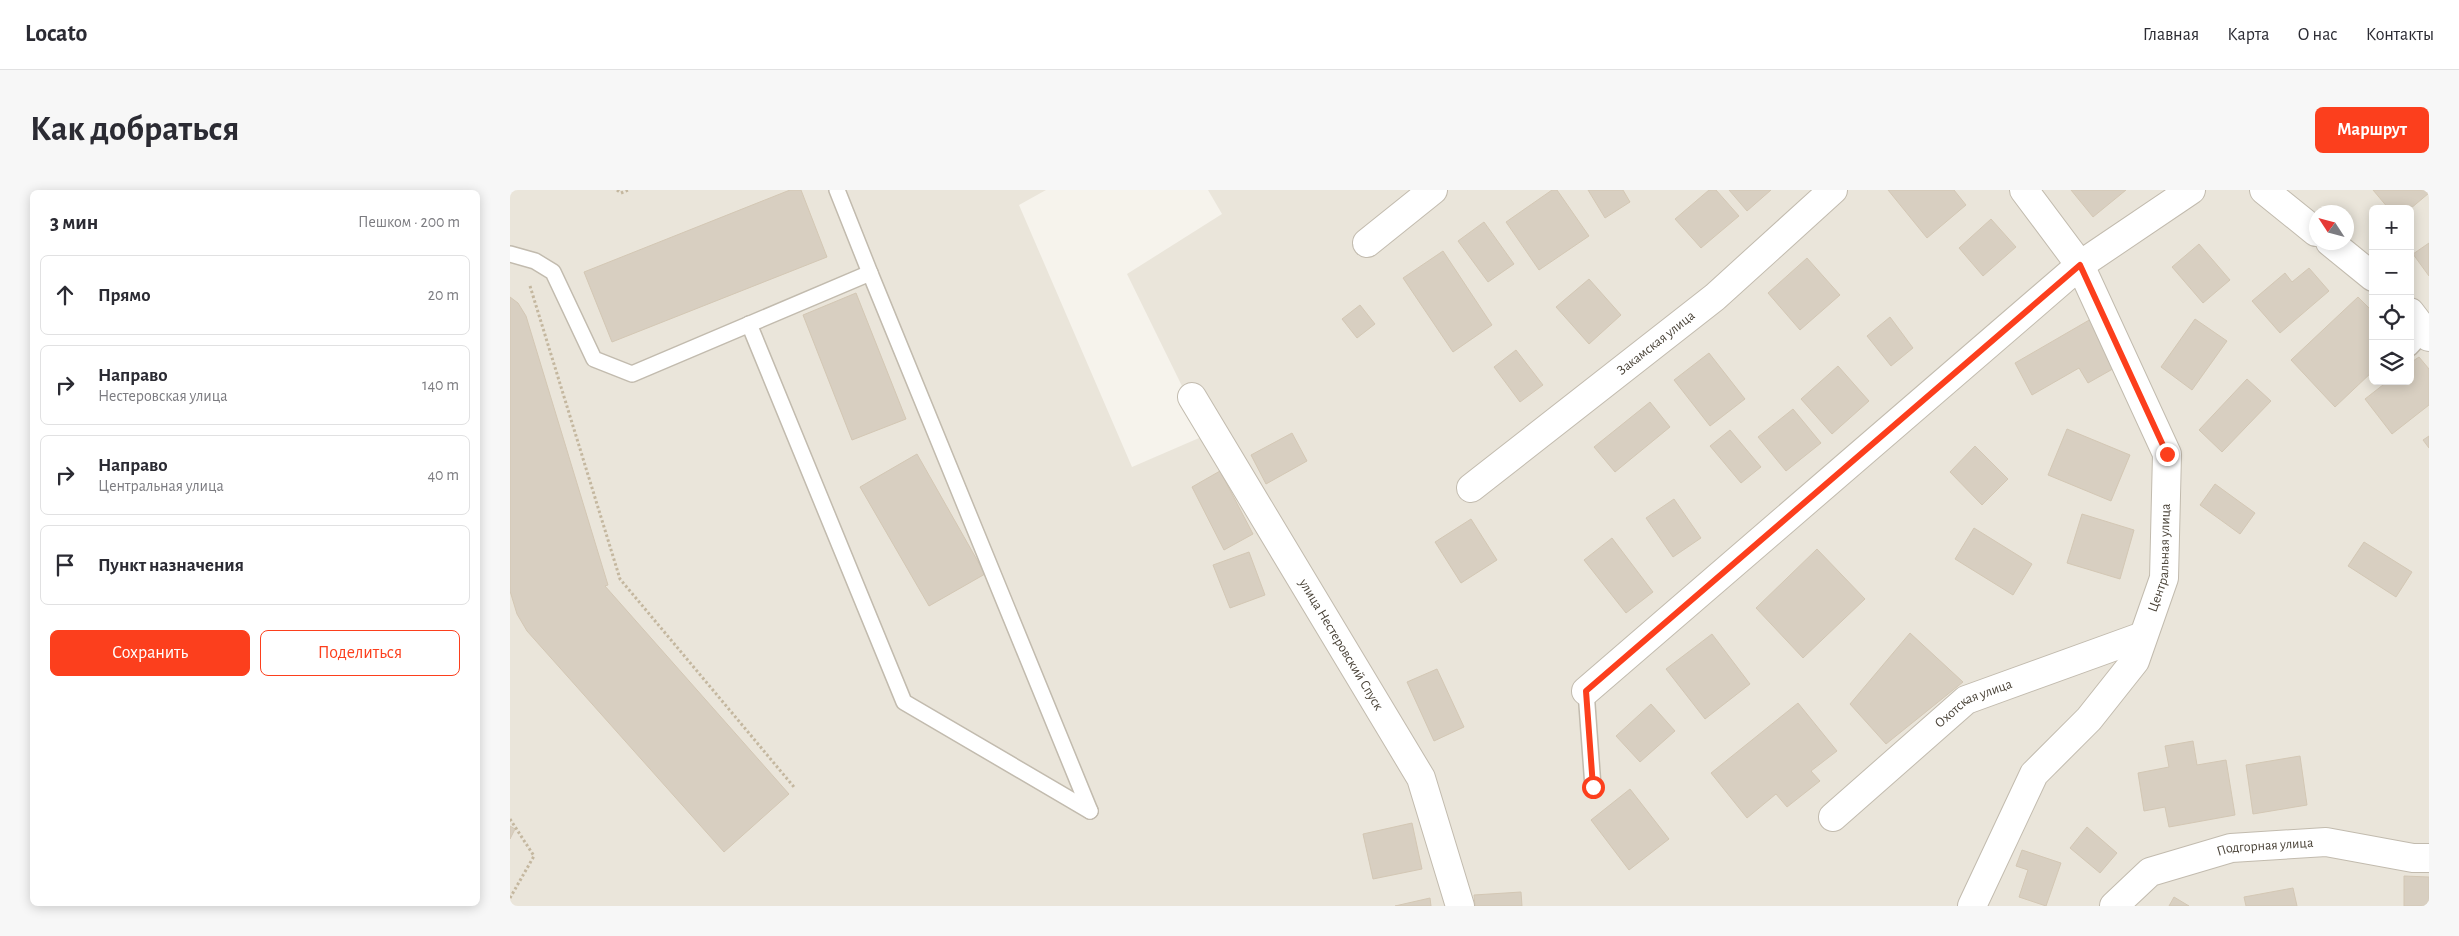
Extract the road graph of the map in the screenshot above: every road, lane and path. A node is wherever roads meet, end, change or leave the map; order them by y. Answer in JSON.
{"nodes":[{"id":1,"x":618,"y":190,"type":"edge"},
{"id":2,"x":628,"y":190,"type":"edge"},
{"id":3,"x":837,"y":190,"type":"edge"},
{"id":4,"x":1433,"y":190,"type":"edge"},
{"id":5,"x":1833,"y":190,"type":"edge"},
{"id":6,"x":2024,"y":190,"type":"edge"},
{"id":7,"x":2191,"y":190,"type":"edge"},
{"id":8,"x":2264,"y":190,"type":"edge"},
{"id":9,"x":2309,"y":226,"type":"edge"},
{"id":10,"x":1367,"y":243,"type":"dead end"},
{"id":11,"x":2340,"y":250,"type":"edge"},
{"id":12,"x":510,"y":254,"type":"edge"},
{"id":13,"x":534,"y":261,"type":"junction"},
{"id":14,"x":2080,"y":265,"type":"junction"},
{"id":15,"x":870,"y":273,"type":"junction"},
{"id":16,"x":2369,"y":274,"type":"edge"},
{"id":17,"x":749,"y":324,"type":"junction"},
{"id":18,"x":1192,"y":397,"type":"dead end"},
{"id":19,"x":1471,"y":488,"type":"dead end"},
{"id":20,"x":2143,"y":636,"type":"junction"},
{"id":21,"x":1586,"y":691,"type":"joint"},
{"id":22,"x":794,"y":787,"type":"dead end"},
{"id":23,"x":1593,"y":787,"type":"dead end"},
{"id":24,"x":1833,"y":817,"type":"dead end"},
{"id":25,"x":510,"y":819,"type":"edge"},
{"id":26,"x":2429,"y":858,"type":"edge"},
{"id":27,"x":510,"y":898,"type":"edge"},
{"id":28,"x":1460,"y":906,"type":"edge"},
{"id":29,"x":1972,"y":906,"type":"edge"},
{"id":30,"x":2114,"y":906,"type":"edge"}],
"edges":[{"from":1,"to":2,"type":"path"},
{"from":3,"to":15,"type":"lane"},
{"from":4,"to":10,"type":"street"},
{"from":5,"to":19,"type":"street","name":"Закамская улица"},
{"from":6,"to":14,"type":"street","name":"Центральная улица"},
{"from":7,"to":14,"type":"street"},
{"from":8,"to":9,"type":"street"},
{"from":11,"to":16,"type":"street"},
{"from":12,"to":13,"type":"lane"},
{"from":13,"to":17,"type":"lane"},
{"from":13,"to":22,"type":"path"},
{"from":14,"to":20,"type":"street","name":"Центральная улица"},
{"from":14,"to":21,"type":"street"},
{"from":15,"to":17,"type":"lane"},
{"from":15,"to":17,"type":"lane"},
{"from":18,"to":28,"type":"street","name":"улица Нестеровский Спуск"},
{"from":20,"to":24,"type":"street","name":"Охотская улица"},
{"from":20,"to":29,"type":"street","name":"Центральная улица"},
{"from":21,"to":23,"type":"lane"},
{"from":25,"to":27,"type":"path"},
{"from":26,"to":30,"type":"street","name":"Подгорная улица"}]}
